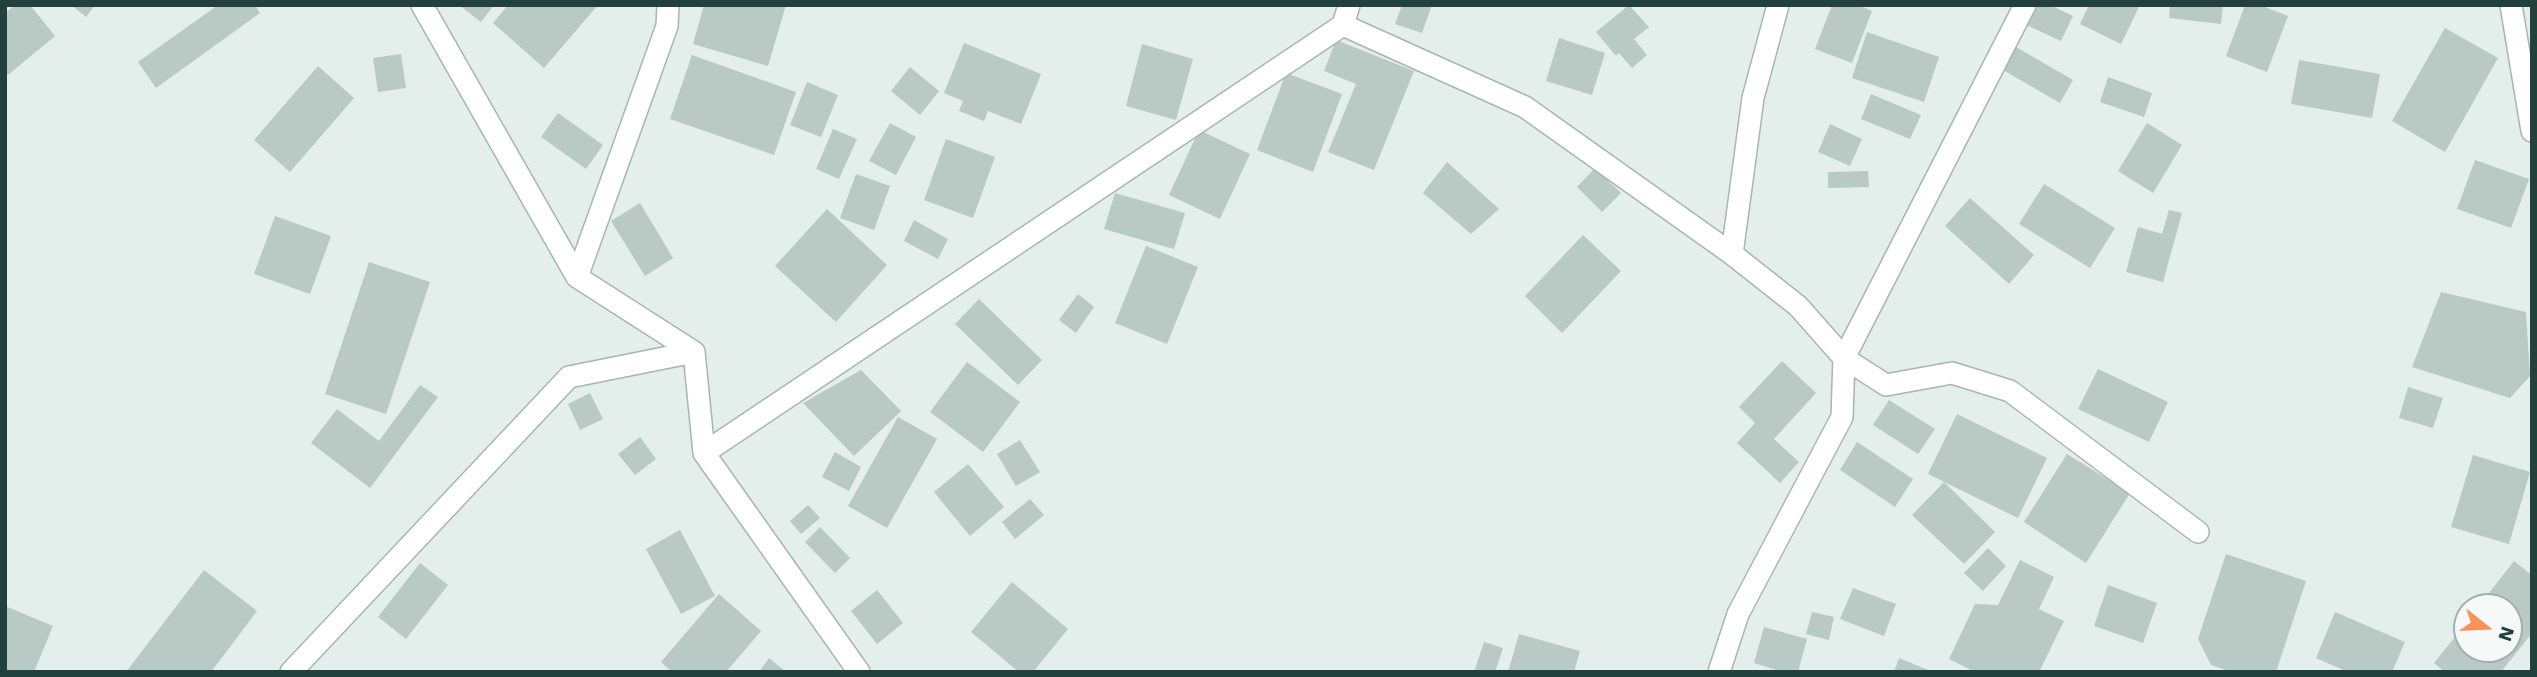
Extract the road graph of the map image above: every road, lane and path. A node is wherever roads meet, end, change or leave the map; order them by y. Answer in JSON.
{"nodes":[{"id":1,"x":422,"y":5,"type":"edge"},
{"id":2,"x":668,"y":5,"type":"edge"},
{"id":3,"x":1778,"y":5,"type":"edge"},
{"id":4,"x":2025,"y":5,"type":"edge"},
{"id":5,"x":2511,"y":5,"type":"edge"},
{"id":6,"x":1346,"y":15,"type":"edge"},
{"id":7,"x":2532,"y":131,"type":"edge"},
{"id":8,"x":1732,"y":254,"type":"junction"},
{"id":9,"x":577,"y":277,"type":"junction"},
{"id":10,"x":694,"y":352,"type":"junction"},
{"id":11,"x":1844,"y":358,"type":"junction"},
{"id":12,"x":704,"y":453,"type":"junction"},
{"id":13,"x":2198,"y":532,"type":"dead end"},
{"id":14,"x":291,"y":672,"type":"edge"},
{"id":15,"x":859,"y":672,"type":"edge"},
{"id":16,"x":1719,"y":672,"type":"edge"}],
"edges":[{"from":1,"to":9,"type":"street"},
{"from":2,"to":9,"type":"street"},
{"from":3,"to":8,"type":"street"},
{"from":4,"to":11,"type":"street"},
{"from":5,"to":7,"type":"street"},
{"from":6,"to":8,"type":"street"},
{"from":6,"to":12,"type":"street"},
{"from":8,"to":11,"type":"street"},
{"from":9,"to":10,"type":"street"},
{"from":10,"to":12,"type":"street"},
{"from":10,"to":14,"type":"street"},
{"from":11,"to":13,"type":"street"},
{"from":11,"to":16,"type":"street"},
{"from":12,"to":15,"type":"street"}]}
